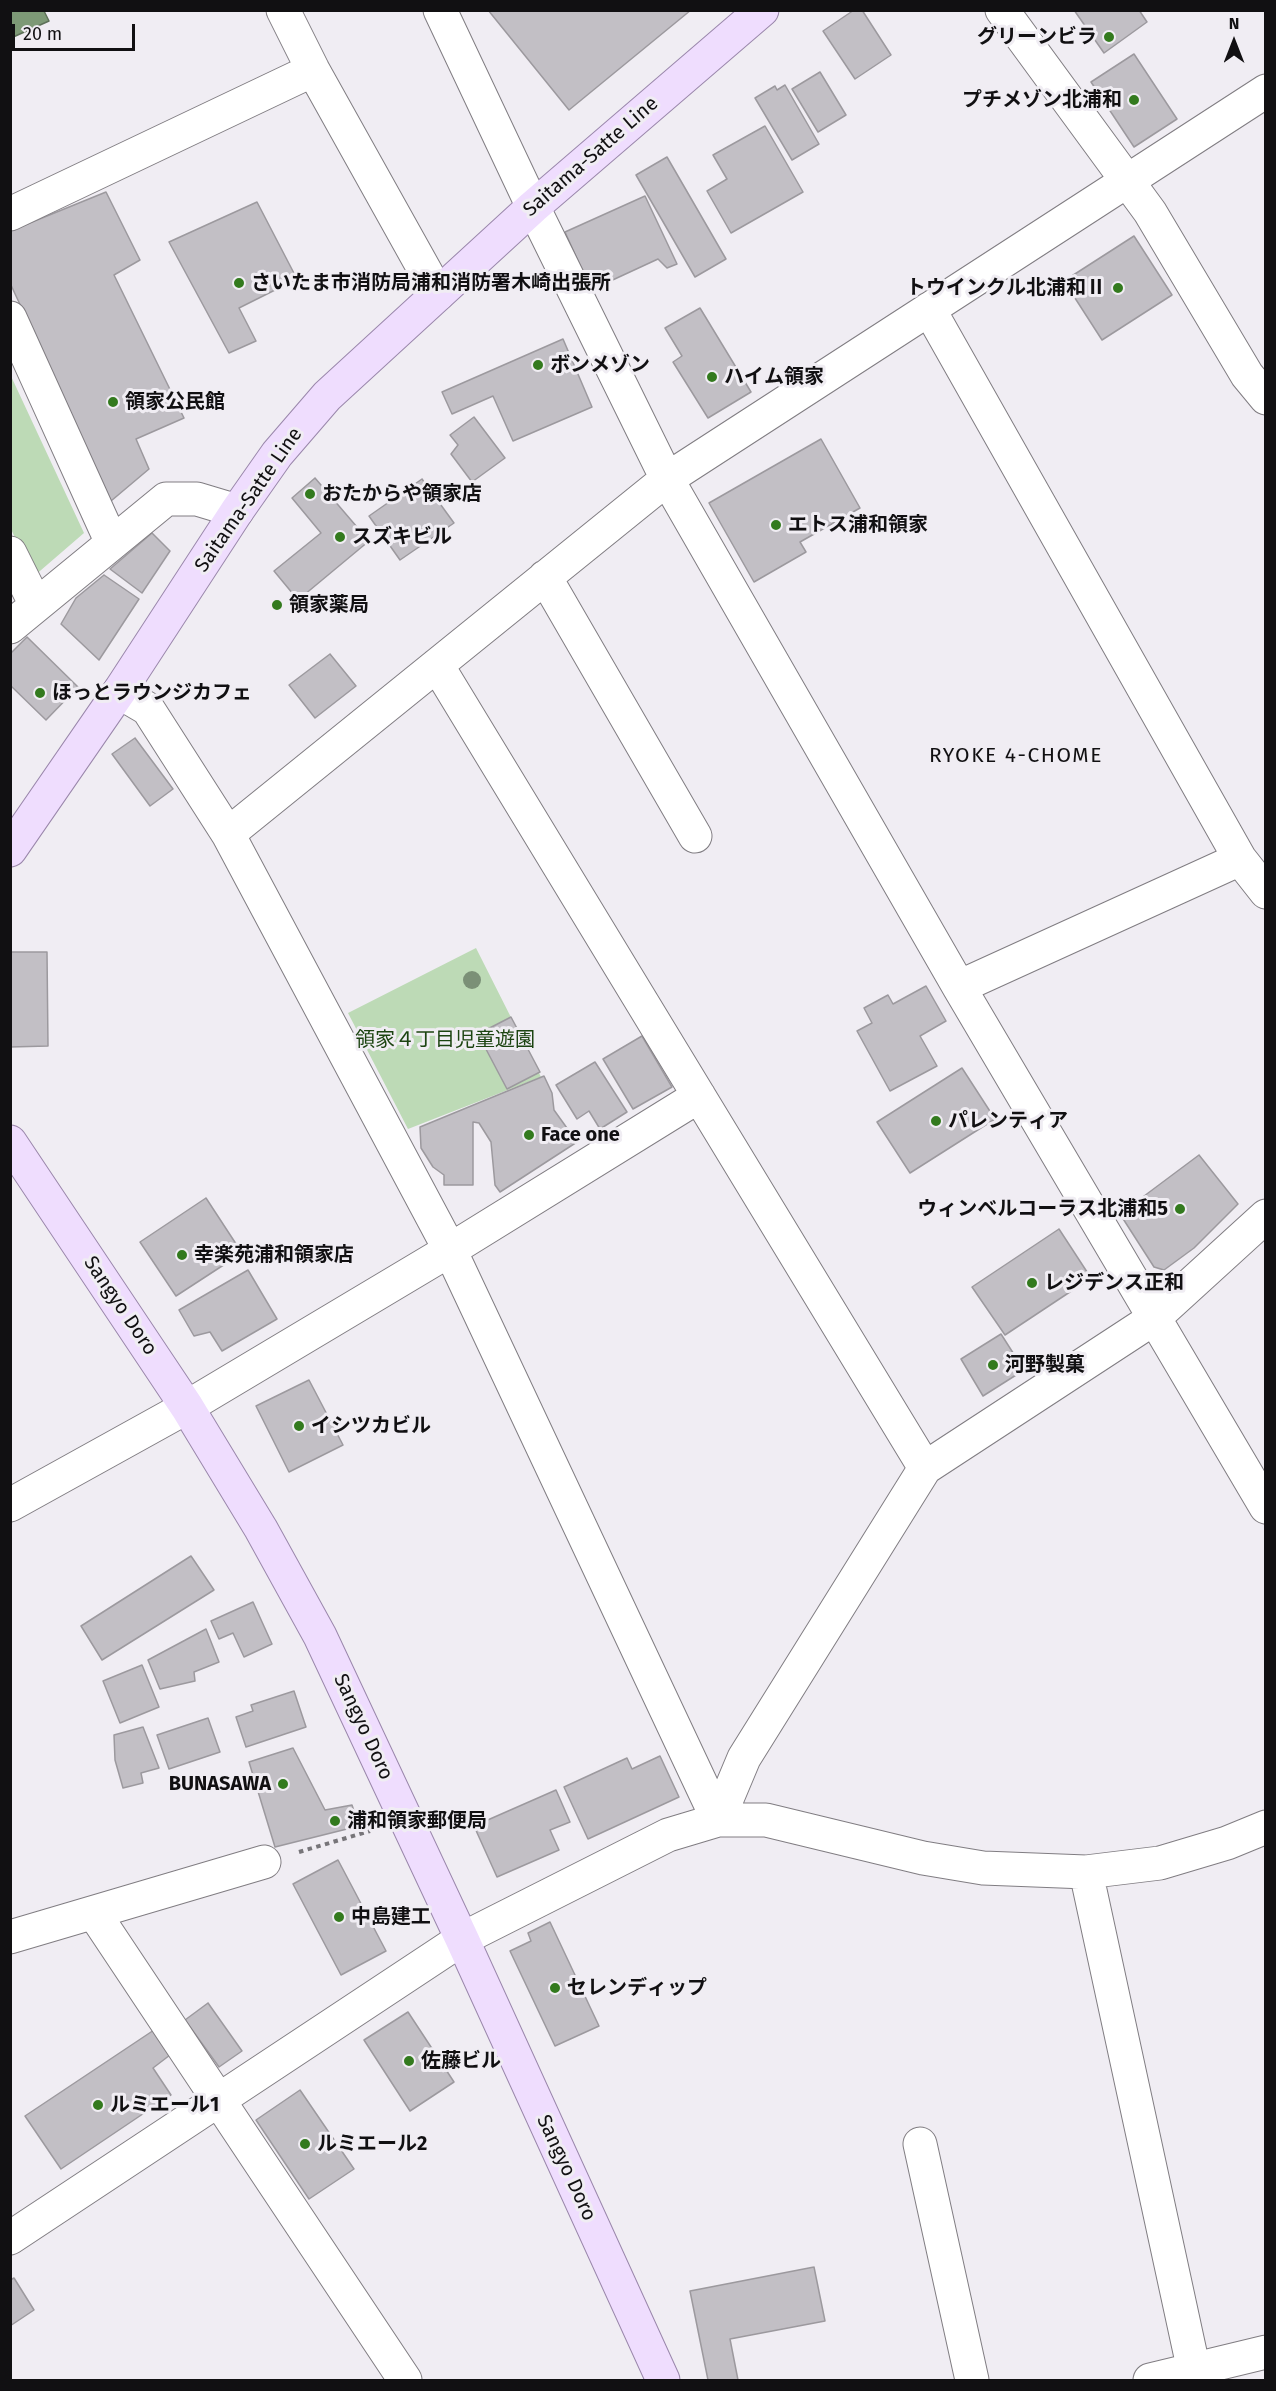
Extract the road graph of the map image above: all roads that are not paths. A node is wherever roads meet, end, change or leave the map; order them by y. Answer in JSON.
{"nodes":[{"id":1,"x":283,"y":10,"type":"edge"},
{"id":2,"x":440,"y":10,"type":"edge"},
{"id":3,"x":762,"y":10,"type":"edge"},
{"id":4,"x":1002,"y":10,"type":"edge"},
{"id":5,"x":313,"y":70,"type":"junction"},
{"id":6,"x":1266,"y":91,"type":"edge"},
{"id":7,"x":1127,"y":181,"type":"junction"},
{"id":8,"x":533,"y":207,"type":"junction"},
{"id":9,"x":10,"y":214,"type":"edge"},
{"id":10,"x":438,"y":294,"type":"junction"},
{"id":11,"x":929,"y":309,"type":"junction"},
{"id":12,"x":10,"y":318,"type":"edge"},
{"id":13,"x":1266,"y":398,"type":"edge"},
{"id":14,"x":667,"y":479,"type":"junction"},
{"id":15,"x":237,"y":512,"type":"junction"},
{"id":16,"x":112,"y":543,"type":"junction"},
{"id":17,"x":10,"y":553,"type":"edge"},
{"id":18,"x":545,"y":578,"type":"junction"},
{"id":19,"x":36,"y":605,"type":"junction"},
{"id":20,"x":10,"y":627,"type":"edge"},
{"id":21,"x":437,"y":664,"type":"junction"},
{"id":22,"x":119,"y":692,"type":"junction"},
{"id":23,"x":228,"y":834,"type":"junction"},
{"id":24,"x":695,"y":836,"type":"dead end"},
{"id":25,"x":10,"y":850,"type":"edge"},
{"id":26,"x":1240,"y":859,"type":"junction"},
{"id":27,"x":1266,"y":892,"type":"edge"},
{"id":28,"x":958,"y":987,"type":"junction"},
{"id":29,"x":699,"y":1096,"type":"junction"},
{"id":30,"x":10,"y":1142,"type":"edge"},
{"id":31,"x":1266,"y":1216,"type":"edge"},
{"id":32,"x":450,"y":1250,"type":"junction"},
{"id":33,"x":1153,"y":1319,"type":"junction"},
{"id":34,"x":187,"y":1407,"type":"junction"},
{"id":35,"x":925,"y":1468,"type":"junction"},
{"id":36,"x":10,"y":1505,"type":"edge"},
{"id":37,"x":1266,"y":1507,"type":"edge"},
{"id":38,"x":718,"y":1820,"type":"junction"},
{"id":39,"x":1266,"y":1827,"type":"edge"},
{"id":40,"x":264,"y":1862,"type":"road end"},
{"id":41,"x":1086,"y":1872,"type":"junction"},
{"id":42,"x":94,"y":1913,"type":"junction"},
{"id":43,"x":10,"y":1937,"type":"edge"},
{"id":44,"x":462,"y":1939,"type":"junction"},
{"id":45,"x":220,"y":2101,"type":"junction"},
{"id":46,"x":920,"y":2144,"type":"dead end"},
{"id":47,"x":10,"y":2238,"type":"edge"},
{"id":48,"x":1266,"y":2352,"type":"edge"},
{"id":49,"x":1196,"y":2375,"type":"edge"},
{"id":50,"x":405,"y":2380,"type":"edge"},
{"id":51,"x":663,"y":2380,"type":"edge"},
{"id":52,"x":972,"y":2380,"type":"edge"},
{"id":53,"x":1150,"y":2380,"type":"edge"}],
"edges":[{"from":1,"to":5,"type":"street"},
{"from":2,"to":8,"type":"street"},
{"from":3,"to":8,"type":"main road","name":"Saitama-Satte Line"},
{"from":4,"to":7,"type":"street"},
{"from":5,"to":9,"type":"street"},
{"from":5,"to":10,"type":"street"},
{"from":6,"to":7,"type":"street"},
{"from":7,"to":11,"type":"street"},
{"from":7,"to":13,"type":"street"},
{"from":8,"to":10,"type":"main road","name":"Saitama-Satte Line"},
{"from":8,"to":14,"type":"street"},
{"from":10,"to":15,"type":"main road","name":"Saitama-Satte Line"},
{"from":11,"to":14,"type":"street"},
{"from":11,"to":26,"type":"street"},
{"from":12,"to":16,"type":"street"},
{"from":14,"to":18,"type":"street"},
{"from":14,"to":28,"type":"street"},
{"from":15,"to":16,"type":"street"},
{"from":15,"to":22,"type":"main road","name":"Saitama-Satte Line"},
{"from":16,"to":19,"type":"street"},
{"from":17,"to":19,"type":"street"},
{"from":18,"to":21,"type":"street"},
{"from":18,"to":24,"type":"street"},
{"from":19,"to":20,"type":"street"},
{"from":21,"to":23,"type":"street"},
{"from":21,"to":29,"type":"street"},
{"from":22,"to":23,"type":"street"},
{"from":22,"to":25,"type":"main road","name":"Saitama-Satte Line"},
{"from":23,"to":32,"type":"street"},
{"from":26,"to":27,"type":"street"},
{"from":26,"to":28,"type":"street"},
{"from":28,"to":33,"type":"street"},
{"from":29,"to":32,"type":"street"},
{"from":29,"to":35,"type":"street"},
{"from":30,"to":34,"type":"main road","name":"Sangyo Doro"},
{"from":31,"to":33,"type":"street"},
{"from":32,"to":34,"type":"street"},
{"from":32,"to":38,"type":"street"},
{"from":33,"to":35,"type":"street"},
{"from":33,"to":37,"type":"street"},
{"from":34,"to":36,"type":"street"},
{"from":34,"to":44,"type":"main road","name":"Sangyo Doro"},
{"from":35,"to":38,"type":"street"},
{"from":38,"to":41,"type":"street"},
{"from":38,"to":44,"type":"street"},
{"from":39,"to":41,"type":"street"},
{"from":40,"to":42,"type":"street"},
{"from":41,"to":49,"type":"street"},
{"from":42,"to":43,"type":"street"},
{"from":42,"to":45,"type":"street"},
{"from":44,"to":45,"type":"street"},
{"from":44,"to":51,"type":"main road","name":"Sangyo Doro"},
{"from":45,"to":47,"type":"street"},
{"from":45,"to":50,"type":"street"},
{"from":46,"to":52,"type":"street"},
{"from":48,"to":49,"type":"street"},
{"from":49,"to":53,"type":"street"}]}
